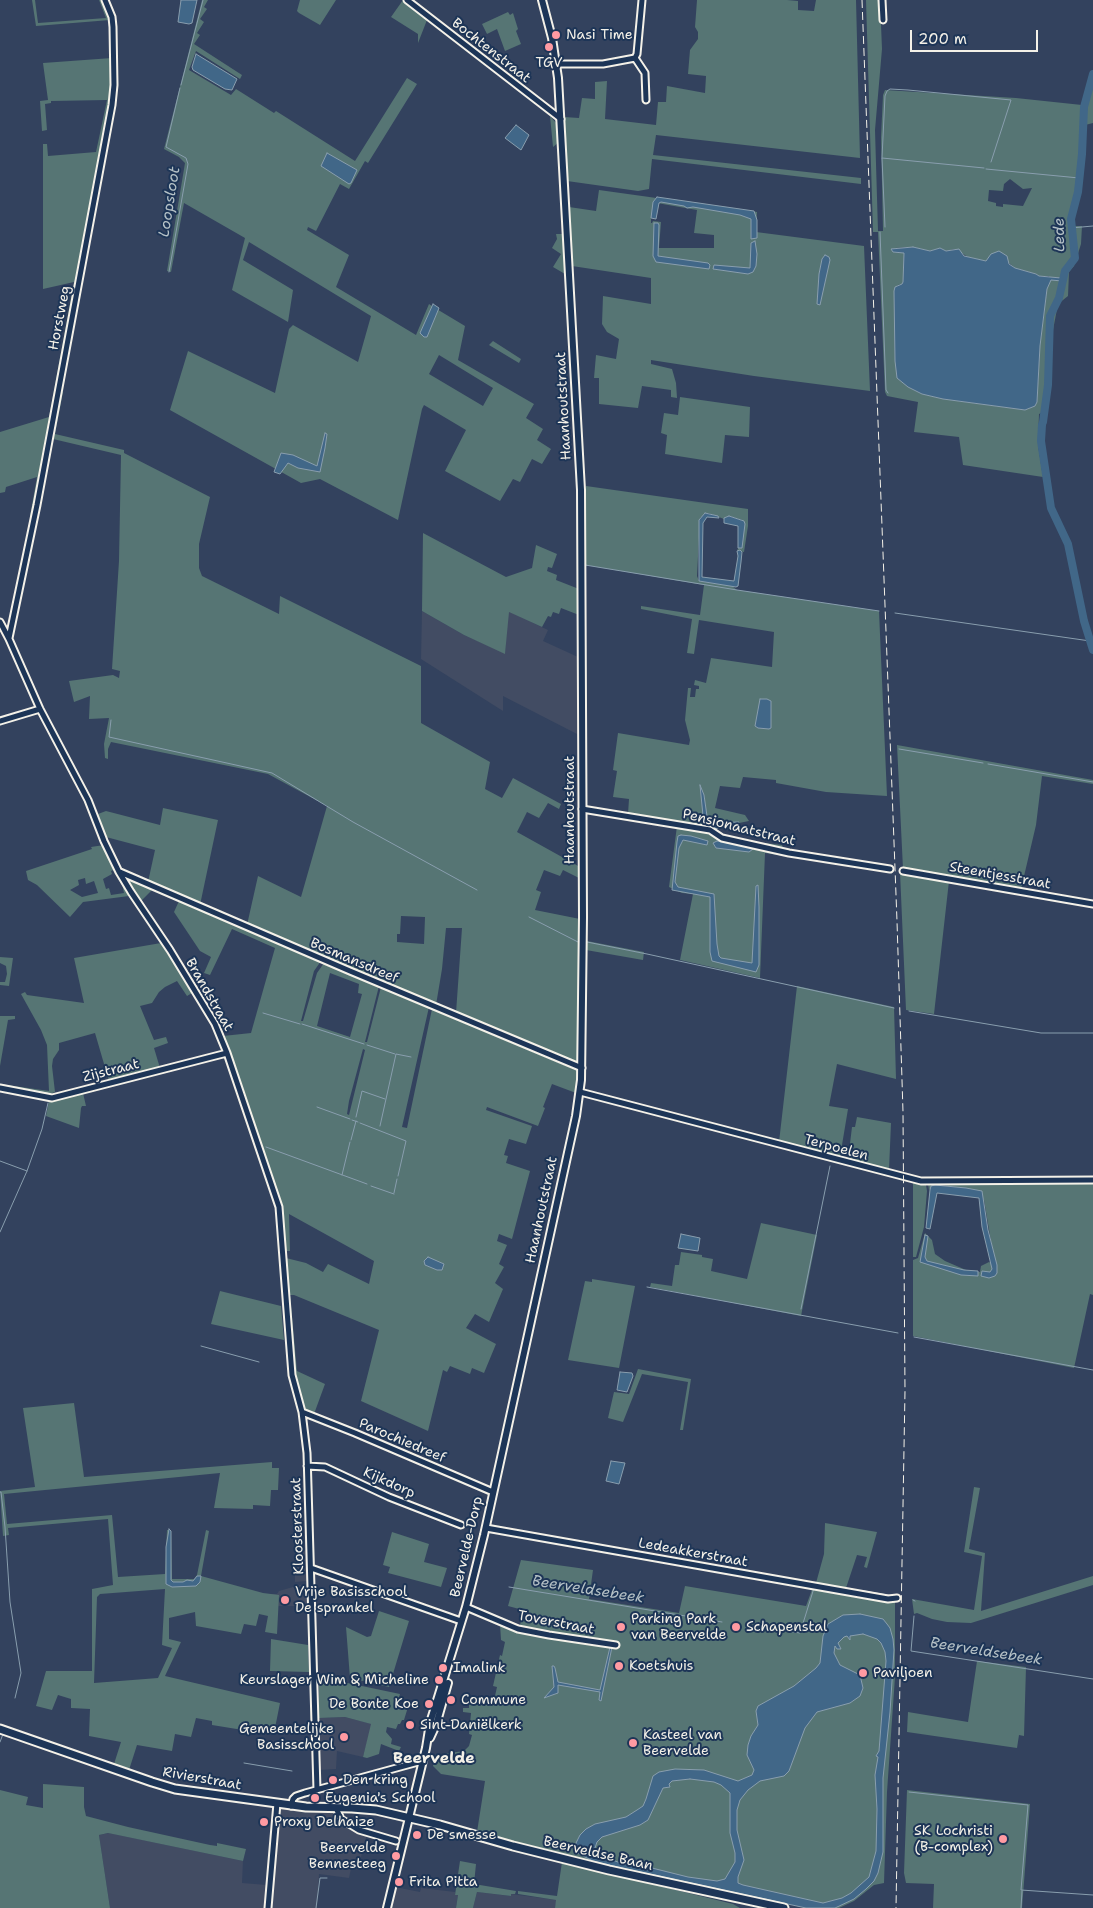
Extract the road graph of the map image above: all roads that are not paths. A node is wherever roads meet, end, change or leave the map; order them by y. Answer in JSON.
{"nodes":[{"id":1,"x":105,"y":0,"type":"edge"},
{"id":2,"x":407,"y":0,"type":"edge"},
{"id":3,"x":542,"y":0,"type":"edge"},
{"id":4,"x":642,"y":0,"type":"edge"},
{"id":5,"x":882,"y":0,"type":"edge"},
{"id":6,"x":883,"y":20,"type":"dead end"},
{"id":7,"x":635,"y":58,"type":"junction"},
{"id":8,"x":557,"y":64,"type":"junction"},
{"id":9,"x":646,"y":100,"type":"dead end"},
{"id":10,"x":561,"y":119,"type":"junction"},
{"id":11,"x":0,"y":622,"type":"edge"},
{"id":12,"x":9,"y":639,"type":"junction"},
{"id":13,"x":40,"y":709,"type":"junction"},
{"id":14,"x":0,"y":721,"type":"edge"},
{"id":15,"x":582,"y":809,"type":"junction"},
{"id":16,"x":890,"y":869,"type":"dead end"},
{"id":17,"x":903,"y":871,"type":"dead end"},
{"id":18,"x":120,"y":872,"type":"junction"},
{"id":19,"x":1093,"y":904,"type":"edge"},
{"id":20,"x":228,"y":1053,"type":"junction"},
{"id":21,"x":582,"y":1068,"type":"junction"},
{"id":22,"x":0,"y":1088,"type":"edge"},
{"id":23,"x":580,"y":1092,"type":"junction"},
{"id":24,"x":1093,"y":1180,"type":"edge"},
{"id":25,"x":302,"y":1412,"type":"junction"},
{"id":26,"x":307,"y":1466,"type":"junction"},
{"id":27,"x":493,"y":1492,"type":"junction"},
{"id":28,"x":461,"y":1525,"type":"dead end"},
{"id":29,"x":486,"y":1528,"type":"junction"},
{"id":30,"x":311,"y":1568,"type":"junction"},
{"id":31,"x":897,"y":1598,"type":"dead end"},
{"id":32,"x":466,"y":1607,"type":"junction"},
{"id":33,"x":462,"y":1621,"type":"junction"},
{"id":34,"x":616,"y":1645,"type":"dead end"},
{"id":35,"x":0,"y":1729,"type":"edge"},
{"id":36,"x":426,"y":1748,"type":"junction"},
{"id":37,"x":422,"y":1761,"type":"junction"},
{"id":38,"x":317,"y":1790,"type":"junction"},
{"id":39,"x":278,"y":1803,"type":"junction"},
{"id":40,"x":291,"y":1806,"type":"junction"},
{"id":41,"x":336,"y":1808,"type":"junction"},
{"id":42,"x":408,"y":1817,"type":"junction"},
{"id":43,"x":396,"y":1841,"type":"dead end"},
{"id":44,"x":268,"y":1908,"type":"edge"},
{"id":45,"x":388,"y":1908,"type":"edge"},
{"id":46,"x":784,"y":1908,"type":"edge"}],
"edges":[{"from":1,"to":12,"type":"street","name":"Horstweg"},
{"from":2,"to":10,"type":"street","name":"Bochtenstraat"},
{"from":3,"to":8,"type":"street","name":"Haanhoutstraat"},
{"from":4,"to":7,"type":"street"},
{"from":5,"to":6,"type":"street"},
{"from":7,"to":8,"type":"street"},
{"from":7,"to":9,"type":"street"},
{"from":8,"to":10,"type":"street","name":"Haanhoutstraat"},
{"from":10,"to":15,"type":"street","name":"Haanhoutstraat"},
{"from":11,"to":12,"type":"street","name":"Brandstraat"},
{"from":12,"to":13,"type":"street","name":"Brandstraat"},
{"from":13,"to":14,"type":"street"},
{"from":13,"to":18,"type":"street","name":"Brandstraat"},
{"from":15,"to":16,"type":"street","name":"Pensionaatstraat"},
{"from":15,"to":21,"type":"street","name":"Haanhoutstraat"},
{"from":17,"to":19,"type":"street","name":"Steentjesstraat"},
{"from":18,"to":20,"type":"street","name":"Brandstraat"},
{"from":18,"to":21,"type":"street","name":"Bosmansdreef"},
{"from":20,"to":22,"type":"street","name":"Zijstraat"},
{"from":20,"to":25,"type":"street","name":"Brandstraat"},
{"from":21,"to":23,"type":"street","name":"Haanhoutstraat"},
{"from":23,"to":24,"type":"street","name":"Terpoelen"},
{"from":23,"to":27,"type":"street","name":"Haanhoutstraat"},
{"from":25,"to":26,"type":"street","name":"Kloosterstraat"},
{"from":25,"to":27,"type":"street","name":"Parochiedreef"},
{"from":26,"to":28,"type":"street","name":"Kijkdorp"},
{"from":26,"to":30,"type":"street","name":"Kloosterstraat"},
{"from":27,"to":29,"type":"street","name":"Beervelde-Dorp"},
{"from":29,"to":31,"type":"street","name":"Ledeakkerstraat"},
{"from":29,"to":32,"type":"street","name":"Beervelde-Dorp"},
{"from":30,"to":33,"type":"street"},
{"from":30,"to":38,"type":"street","name":"Kloosterstraat"},
{"from":32,"to":33,"type":"street","name":"Beervelde-Dorp"},
{"from":32,"to":34,"type":"street","name":"Toverstraat"},
{"from":32,"to":36,"type":"street","name":"Beervelde-Dorp"},
{"from":33,"to":36,"type":"street","name":"Beervelde-Dorp"},
{"from":35,"to":39,"type":"main road","name":"Rivierstraat"},
{"from":36,"to":37,"type":"street","name":"Beervelde-Dorp"},
{"from":37,"to":38,"type":"street"},
{"from":37,"to":42,"type":"street","name":"Beervelde-Dorp"},
{"from":38,"to":40,"type":"street"},
{"from":39,"to":40,"type":"main road","name":"Rivierstraat"},
{"from":39,"to":44,"type":"street"},
{"from":40,"to":41,"type":"main road","name":"Rivierstraat"},
{"from":41,"to":42,"type":"main road","name":"Rivierstraat"},
{"from":41,"to":43,"type":"street"},
{"from":42,"to":45,"type":"street","name":"Beervelde-Dorp"},
{"from":42,"to":46,"type":"main road","name":"Beerveldse Baan"}]}
